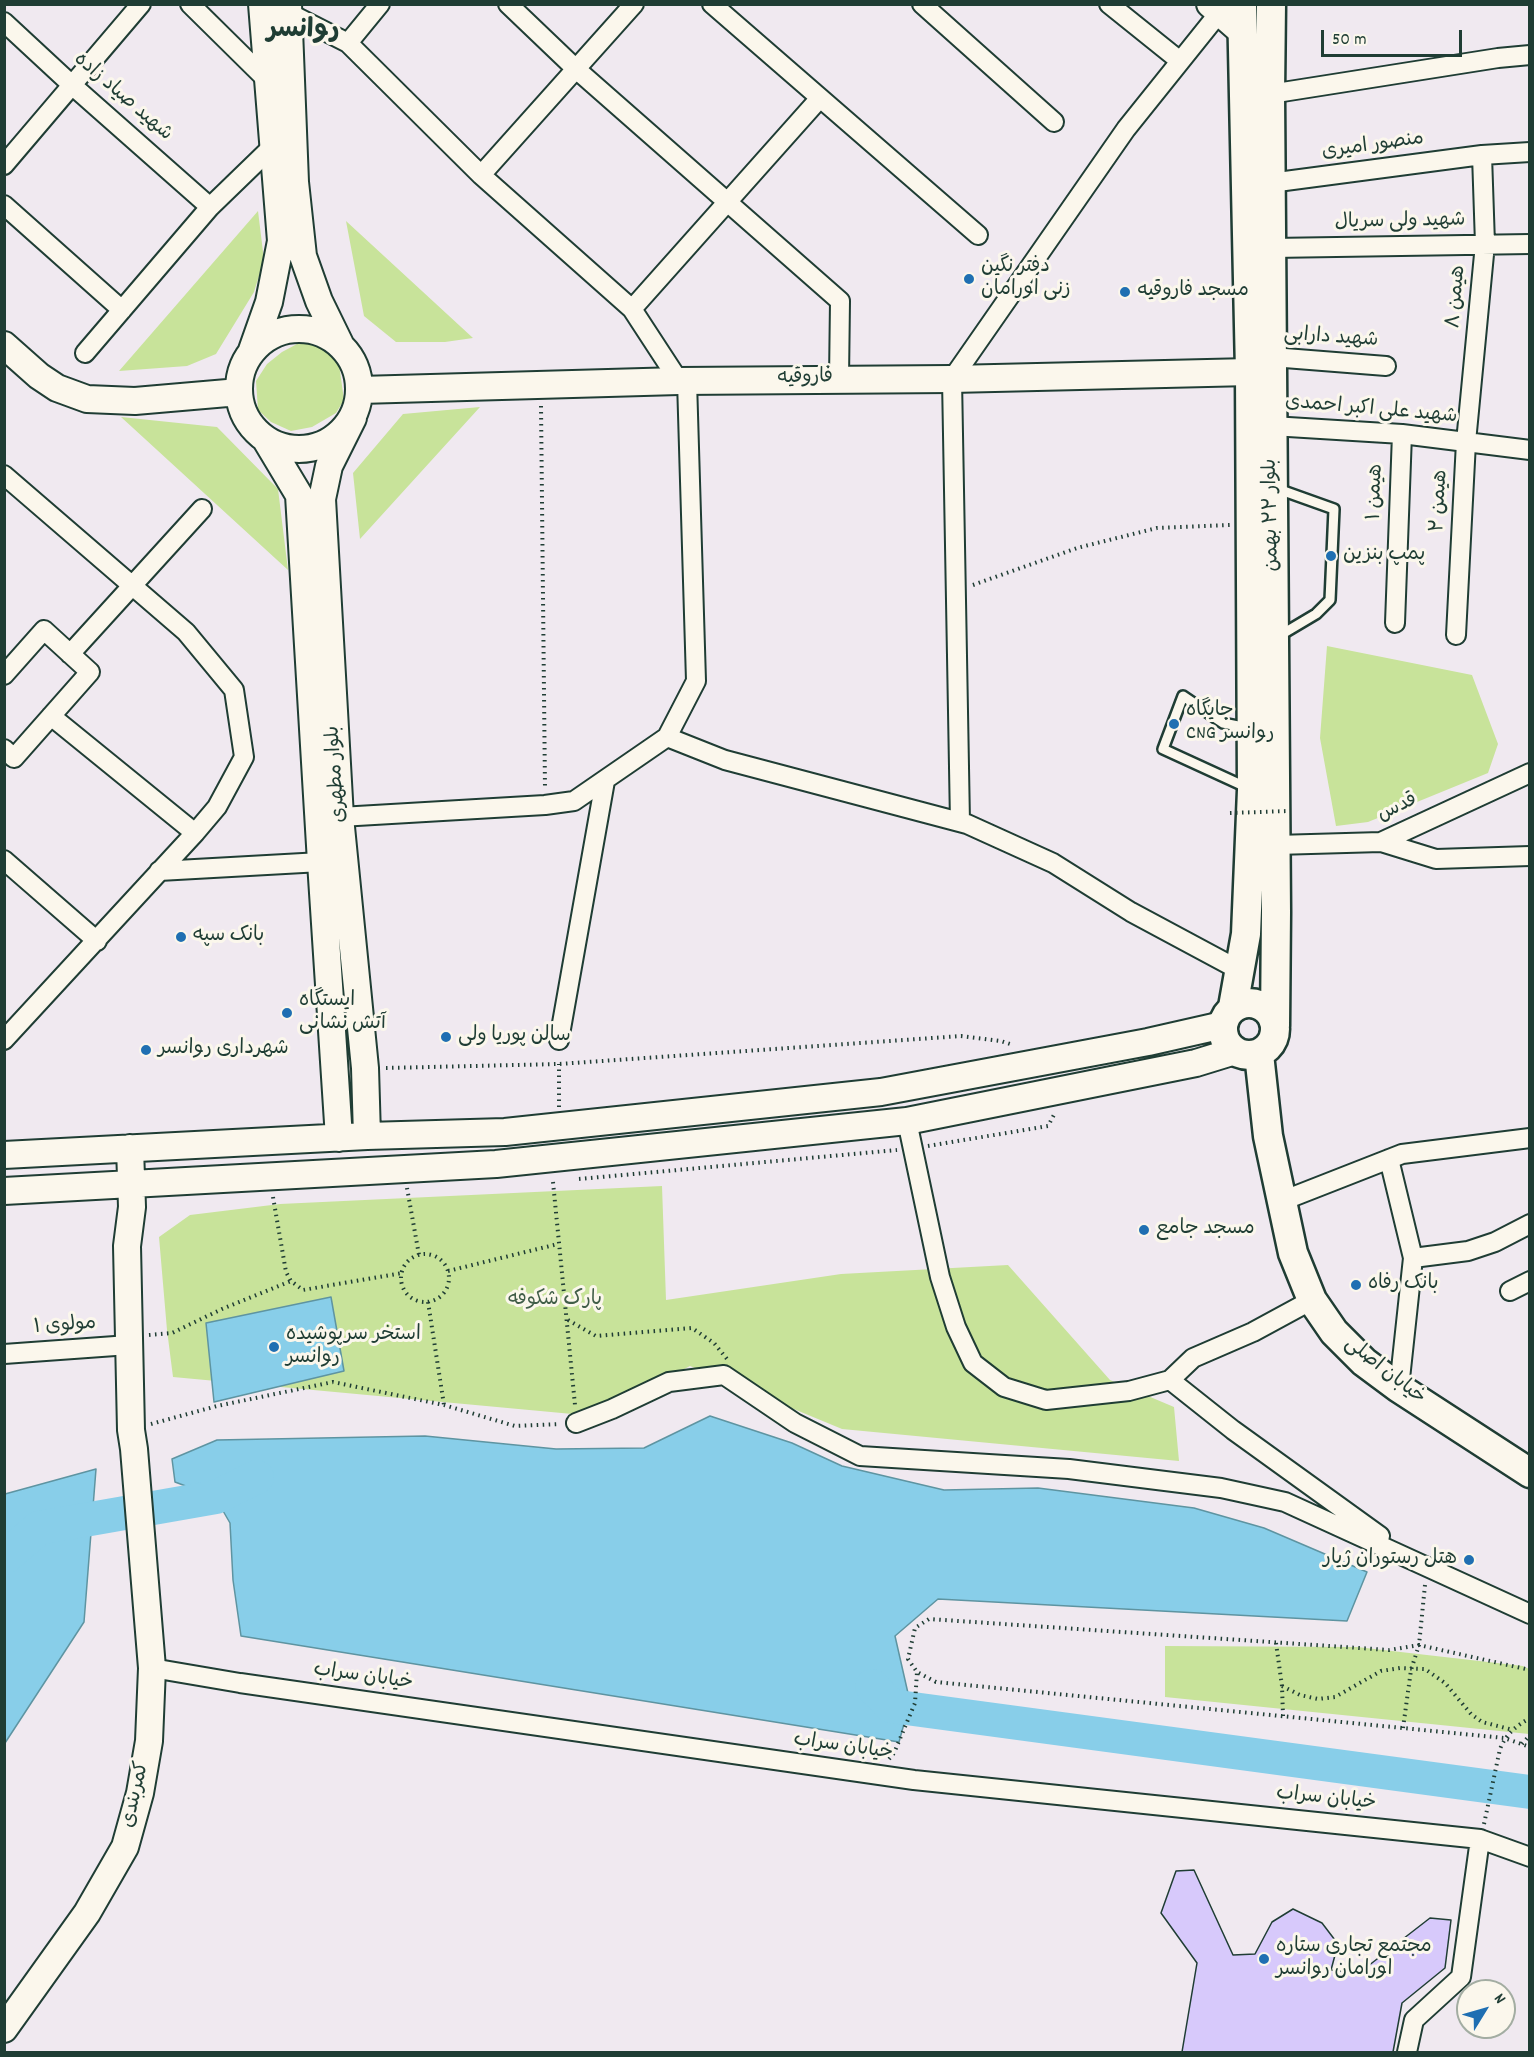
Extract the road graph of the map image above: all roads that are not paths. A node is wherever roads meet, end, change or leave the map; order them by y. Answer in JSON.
{"nodes":[{"id":1,"x":141,"y":4,"type":"edge"},
{"id":2,"x":190,"y":4,"type":"edge"},
{"id":3,"x":262,"y":4,"type":"edge"},
{"id":4,"x":380,"y":4,"type":"edge"},
{"id":5,"x":508,"y":4,"type":"edge"},
{"id":6,"x":634,"y":4,"type":"edge"},
{"id":7,"x":712,"y":4,"type":"edge"},
{"id":8,"x":921,"y":4,"type":"edge"},
{"id":9,"x":1109,"y":4,"type":"edge"},
{"id":10,"x":1271,"y":4,"type":"edge"},
{"id":11,"x":1224,"y":7,"type":"edge"},
{"id":12,"x":289,"y":9,"type":"edge"},
{"id":13,"x":4,"y":22,"type":"edge"},
{"id":14,"x":348,"y":43,"type":"junction"},
{"id":15,"x":1530,"y":55,"type":"edge"},
{"id":16,"x":1180,"y":61,"type":"junction"},
{"id":17,"x":576,"y":69,"type":"junction"},
{"id":18,"x":268,"y":81,"type":"junction"},
{"id":19,"x":73,"y":86,"type":"junction"},
{"id":20,"x":1270,"y":94,"type":"junction"},
{"id":21,"x":820,"y":98,"type":"junction"},
{"id":22,"x":1054,"y":122,"type":"dead end"},
{"id":23,"x":273,"y":146,"type":"junction"},
{"id":24,"x":1530,"y":152,"type":"edge"},
{"id":25,"x":1482,"y":155,"type":"junction"},
{"id":26,"x":4,"y":165,"type":"edge"},
{"id":27,"x":481,"y":175,"type":"junction"},
{"id":28,"x":1270,"y":183,"type":"junction"},
{"id":29,"x":727,"y":201,"type":"junction"},
{"id":30,"x":4,"y":205,"type":"edge"},
{"id":31,"x":210,"y":207,"type":"junction"},
{"id":32,"x":978,"y":235,"type":"dead end"},
{"id":33,"x":1485,"y":244,"type":"junction"},
{"id":34,"x":1530,"y":244,"type":"edge"},
{"id":35,"x":1272,"y":248,"type":"junction"},
{"id":36,"x":632,"y":309,"type":"junction"},
{"id":37,"x":122,"y":310,"type":"junction"},
{"id":38,"x":340,"y":344,"type":"junction"},
{"id":39,"x":4,"y":345,"type":"edge"},
{"id":40,"x":85,"y":353,"type":"dead end"},
{"id":41,"x":250,"y":353,"type":"junction"},
{"id":42,"x":1261,"y":364,"type":"junction"},
{"id":43,"x":1386,"y":366,"type":"dead end"},
{"id":44,"x":839,"y":379,"type":"junction"},
{"id":45,"x":952,"y":379,"type":"junction"},
{"id":46,"x":683,"y":381,"type":"junction"},
{"id":47,"x":360,"y":390,"type":"junction"},
{"id":48,"x":239,"y":392,"type":"junction"},
{"id":49,"x":353,"y":418,"type":"junction"},
{"id":50,"x":1272,"y":426,"type":"junction"},
{"id":51,"x":1402,"y":434,"type":"junction"},
{"id":52,"x":266,"y":440,"type":"junction"},
{"id":53,"x":1466,"y":442,"type":"junction"},
{"id":54,"x":1530,"y":450,"type":"edge"},
{"id":55,"x":4,"y":475,"type":"edge"},
{"id":56,"x":1273,"y":487,"type":"junction"},
{"id":57,"x":202,"y":509,"type":"dead end"},
{"id":58,"x":132,"y":584,"type":"junction"},
{"id":59,"x":1395,"y":623,"type":"dead end"},
{"id":60,"x":1456,"y":635,"type":"dead end"},
{"id":61,"x":1274,"y":638,"type":"junction"},
{"id":62,"x":70,"y":654,"type":"junction"},
{"id":63,"x":5,"y":674,"type":"edge"},
{"id":64,"x":51,"y":716,"type":"junction"},
{"id":65,"x":1251,"y":729,"type":"junction"},
{"id":66,"x":667,"y":737,"type":"junction"},
{"id":67,"x":4,"y":749,"type":"edge"},
{"id":68,"x":1530,"y":773,"type":"edge"},
{"id":69,"x":604,"y":781,"type":"junction"},
{"id":70,"x":1252,"y":790,"type":"junction"},
{"id":71,"x":340,"y":817,"type":"junction"},
{"id":72,"x":960,"y":822,"type":"junction"},
{"id":73,"x":195,"y":833,"type":"junction"},
{"id":74,"x":1381,"y":842,"type":"junction"},
{"id":75,"x":1276,"y":845,"type":"junction"},
{"id":76,"x":1530,"y":856,"type":"edge"},
{"id":77,"x":4,"y":860,"type":"edge"},
{"id":78,"x":321,"y":862,"type":"junction"},
{"id":79,"x":159,"y":871,"type":"junction"},
{"id":80,"x":97,"y":941,"type":"junction"},
{"id":81,"x":1240,"y":971,"type":"junction"},
{"id":82,"x":1228,"y":1016,"type":"junction"},
{"id":83,"x":1275,"y":1026,"type":"junction"},
{"id":84,"x":5,"y":1039,"type":"edge"},
{"id":85,"x":559,"y":1040,"type":"dead end"},
{"id":86,"x":1247,"y":1052,"type":"junction"},
{"id":87,"x":907,"y":1121,"type":"junction"},
{"id":88,"x":566,"y":1125,"type":"junction"},
{"id":89,"x":367,"y":1136,"type":"junction"},
{"id":90,"x":339,"y":1138,"type":"junction"},
{"id":91,"x":1530,"y":1138,"type":"edge"},
{"id":92,"x":130,"y":1148,"type":"junction"},
{"id":93,"x":4,"y":1155,"type":"edge"},
{"id":94,"x":575,"y":1156,"type":"junction"},
{"id":95,"x":1389,"y":1160,"type":"junction"},
{"id":96,"x":131,"y":1185,"type":"junction"},
{"id":97,"x":4,"y":1191,"type":"edge"},
{"id":98,"x":1282,"y":1201,"type":"junction"},
{"id":99,"x":1530,"y":1224,"type":"edge"},
{"id":100,"x":1413,"y":1258,"type":"junction"},
{"id":101,"x":1530,"y":1281,"type":"edge"},
{"id":102,"x":1510,"y":1291,"type":"dead end"},
{"id":103,"x":1312,"y":1300,"type":"junction"},
{"id":104,"x":129,"y":1341,"type":"junction"},
{"id":105,"x":4,"y":1354,"type":"edge"},
{"id":106,"x":1170,"y":1380,"type":"junction"},
{"id":107,"x":1399,"y":1388,"type":"junction"},
{"id":108,"x":576,"y":1423,"type":"road end"},
{"id":109,"x":1530,"y":1473,"type":"edge"},
{"id":110,"x":1418,"y":1562,"type":"junction"},
{"id":111,"x":1530,"y":1614,"type":"edge"},
{"id":112,"x":152,"y":1668,"type":"junction"},
{"id":113,"x":1481,"y":1834,"type":"junction"},
{"id":114,"x":1530,"y":1857,"type":"edge"},
{"id":115,"x":4,"y":2030,"type":"edge"},
{"id":116,"x":1407,"y":2052,"type":"edge"}],
"edges":[{"from":1,"to":19,"type":"street"},
{"from":2,"to":18,"type":"street"},
{"from":3,"to":18,"type":"main road"},
{"from":4,"to":14,"type":"street"},
{"from":5,"to":17,"type":"street"},
{"from":6,"to":17,"type":"street"},
{"from":7,"to":21,"type":"street"},
{"from":8,"to":22,"type":"street"},
{"from":9,"to":16,"type":"street"},
{"from":10,"to":20,"type":"main road","name":"بلوار ۲۲ بهمن"},
{"from":11,"to":16,"type":"street"},
{"from":11,"to":42,"type":"main road","name":"بلوار ۲۲ بهمن"},
{"from":12,"to":14,"type":"street"},
{"from":12,"to":38,"type":"main road"},
{"from":13,"to":19,"type":"street","name":"شهید صیاد زاده"},
{"from":14,"to":27,"type":"street"},
{"from":15,"to":20,"type":"street"},
{"from":16,"to":45,"type":"street"},
{"from":17,"to":27,"type":"street"},
{"from":17,"to":29,"type":"street"},
{"from":18,"to":23,"type":"main road"},
{"from":19,"to":26,"type":"street"},
{"from":19,"to":31,"type":"street","name":"شهید صیاد زاده"},
{"from":20,"to":28,"type":"main road","name":"بلوار ۲۲ بهمن"},
{"from":21,"to":29,"type":"street"},
{"from":21,"to":32,"type":"street"},
{"from":23,"to":31,"type":"street"},
{"from":23,"to":41,"type":"main road"},
{"from":24,"to":25,"type":"street","name":"منصور امیری"},
{"from":25,"to":28,"type":"street","name":"منصور امیری"},
{"from":25,"to":33,"type":"street","name":"هیمن ۸"},
{"from":27,"to":36,"type":"street"},
{"from":28,"to":35,"type":"main road","name":"بلوار ۲۲ بهمن"},
{"from":29,"to":36,"type":"street"},
{"from":29,"to":44,"type":"street"},
{"from":30,"to":37,"type":"street"},
{"from":31,"to":37,"type":"street"},
{"from":33,"to":34,"type":"street","name":"شهید ولی سریال"},
{"from":33,"to":35,"type":"street","name":"شهید ولی سریال"},
{"from":33,"to":53,"type":"street","name":"هیمن ۸"},
{"from":35,"to":42,"type":"main road","name":"بلوار ۲۲ بهمن"},
{"from":36,"to":46,"type":"street"},
{"from":37,"to":40,"type":"street"},
{"from":38,"to":41,"type":"main road"},
{"from":38,"to":47,"type":"main road"},
{"from":39,"to":48,"type":"main road"},
{"from":41,"to":48,"type":"main road"},
{"from":42,"to":43,"type":"street","name":"شهید دارابی"},
{"from":42,"to":45,"type":"main road","name":"فاروقیه"},
{"from":42,"to":50,"type":"main road","name":"بلوار ۲۲ بهمن"},
{"from":42,"to":65,"type":"main road","name":"بلوار ۲۲ بهمن"},
{"from":44,"to":45,"type":"main road","name":"فاروقیه"},
{"from":44,"to":46,"type":"main road","name":"فاروقیه"},
{"from":45,"to":72,"type":"street"},
{"from":46,"to":47,"type":"main road","name":"فاروقیه"},
{"from":46,"to":66,"type":"street"},
{"from":47,"to":49,"type":"main road"},
{"from":48,"to":52,"type":"main road"},
{"from":49,"to":52,"type":"main road"},
{"from":49,"to":71,"type":"main road","name":"بلوار مطهری"},
{"from":50,"to":51,"type":"street","name":"شهید علی اکبر احمدی"},
{"from":50,"to":56,"type":"main road","name":"بلوار ۲۲ بهمن"},
{"from":51,"to":53,"type":"street","name":"شهید علی اکبر احمدی"},
{"from":51,"to":59,"type":"street","name":"هیمن ۱"},
{"from":52,"to":78,"type":"main road","name":"بلوار مطهری"},
{"from":53,"to":54,"type":"street","name":"شهید علی اکبر احمدی"},
{"from":53,"to":60,"type":"street","name":"هیمن ۲"},
{"from":55,"to":58,"type":"street"},
{"from":56,"to":61,"type":"main road","name":"بلوار ۲۲ بهمن"},
{"from":56,"to":61,"type":"lane"},
{"from":57,"to":58,"type":"street"},
{"from":58,"to":62,"type":"street"},
{"from":58,"to":73,"type":"street"},
{"from":61,"to":75,"type":"main road","name":"بلوار ۲۲ بهمن"},
{"from":62,"to":63,"type":"street"},
{"from":62,"to":64,"type":"street"},
{"from":64,"to":67,"type":"street"},
{"from":64,"to":73,"type":"street"},
{"from":65,"to":70,"type":"main road","name":"بلوار ۲۲ بهمن"},
{"from":65,"to":70,"type":"lane"},
{"from":66,"to":69,"type":"street"},
{"from":66,"to":72,"type":"street"},
{"from":68,"to":74,"type":"street","name":"قدس"},
{"from":69,"to":71,"type":"street"},
{"from":69,"to":85,"type":"street"},
{"from":70,"to":81,"type":"main road","name":"بلوار ۲۲ بهمن"},
{"from":71,"to":89,"type":"main road","name":"بلوار مطهری"},
{"from":72,"to":81,"type":"street"},
{"from":73,"to":79,"type":"street"},
{"from":74,"to":75,"type":"street","name":"قدس"},
{"from":74,"to":76,"type":"street"},
{"from":75,"to":83,"type":"main road","name":"بلوار ۲۲ بهمن"},
{"from":77,"to":80,"type":"street"},
{"from":78,"to":79,"type":"street"},
{"from":78,"to":90,"type":"main road","name":"بلوار مطهری"},
{"from":79,"to":80,"type":"street"},
{"from":80,"to":84,"type":"street"},
{"from":81,"to":82,"type":"main road","name":"بلوار ۲۲ بهمن"},
{"from":82,"to":83,"type":"main road"},
{"from":82,"to":86,"type":"main road"},
{"from":82,"to":88,"type":"main road"},
{"from":83,"to":86,"type":"main road"},
{"from":86,"to":87,"type":"main road"},
{"from":86,"to":98,"type":"main road","name":"خیابان اصلی"},
{"from":87,"to":94,"type":"main road"},
{"from":87,"to":106,"type":"street"},
{"from":88,"to":89,"type":"main road"},
{"from":88,"to":94,"type":"main road"},
{"from":89,"to":90,"type":"main road"},
{"from":90,"to":92,"type":"main road"},
{"from":91,"to":95,"type":"street"},
{"from":92,"to":93,"type":"main road"},
{"from":92,"to":96,"type":"main road","name":"کمربندی"},
{"from":94,"to":96,"type":"main road"},
{"from":95,"to":98,"type":"street"},
{"from":95,"to":100,"type":"street"},
{"from":96,"to":97,"type":"main road"},
{"from":96,"to":104,"type":"main road","name":"کمربندی"},
{"from":98,"to":103,"type":"main road","name":"خیابان اصلی"},
{"from":99,"to":100,"type":"street"},
{"from":100,"to":107,"type":"street"},
{"from":101,"to":102,"type":"street"},
{"from":103,"to":106,"type":"street"},
{"from":103,"to":107,"type":"main road","name":"خیابان اصلی"},
{"from":104,"to":105,"type":"street","name":"مولوی ۱"},
{"from":104,"to":112,"type":"main road","name":"کمربندی"},
{"from":106,"to":110,"type":"street"},
{"from":107,"to":109,"type":"main road","name":"خیابان اصلی"},
{"from":108,"to":110,"type":"street"},
{"from":110,"to":111,"type":"street"},
{"from":112,"to":113,"type":"street","name":"خیابان سراب"},
{"from":112,"to":115,"type":"main road","name":"کمربندی"},
{"from":113,"to":114,"type":"street","name":"خیابان سراب"},
{"from":113,"to":116,"type":"street"}]}
